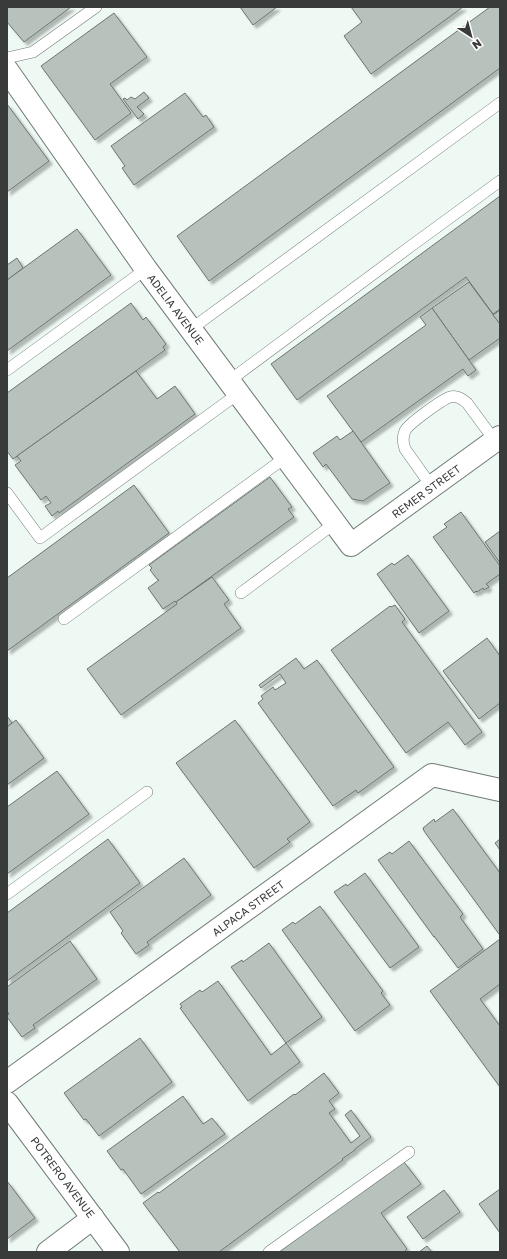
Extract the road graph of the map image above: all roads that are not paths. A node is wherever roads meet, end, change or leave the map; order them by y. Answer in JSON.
{"nodes":[{"id":1,"x":96,"y":7,"type":"edge"},
{"id":2,"x":7,"y":58,"type":"edge"},
{"id":3,"x":7,"y":70,"type":"edge"},
{"id":4,"x":500,"y":103,"type":"edge"},
{"id":5,"x":500,"y":181,"type":"edge"},
{"id":6,"x":146,"y":269,"type":"junction"},
{"id":7,"x":191,"y":329,"type":"junction"},
{"id":8,"x":7,"y":370,"type":"edge"},
{"id":9,"x":234,"y":387,"type":"junction"},
{"id":10,"x":498,"y":439,"type":"edge"},
{"id":11,"x":286,"y":457,"type":"junction"},
{"id":12,"x":432,"y":487,"type":"junction"},
{"id":13,"x":7,"y":493,"type":"edge"},
{"id":14,"x":335,"y":523,"type":"junction"},
{"id":15,"x":352,"y":545,"type":"joint"},
{"id":16,"x":241,"y":593,"type":"dead end"},
{"id":17,"x":64,"y":619,"type":"dead end"},
{"id":18,"x":500,"y":790,"type":"edge"},
{"id":19,"x":147,"y":792,"type":"dead end"},
{"id":20,"x":7,"y":894,"type":"edge"},
{"id":21,"x":7,"y":1082,"type":"edge"},
{"id":22,"x":7,"y":1103,"type":"edge"},
{"id":23,"x":409,"y":1152,"type":"dead end"},
{"id":24,"x":93,"y":1218,"type":"junction"},
{"id":25,"x":48,"y":1252,"type":"edge"},
{"id":26,"x":118,"y":1252,"type":"edge"},
{"id":27,"x":269,"y":1252,"type":"edge"}],
"edges":[{"from":1,"to":2,"type":"lane"},
{"from":3,"to":6,"type":"street","name":"ADELIA AVENUE"},
{"from":4,"to":7,"type":"lane"},
{"from":5,"to":9,"type":"lane"},
{"from":6,"to":7,"type":"street","name":"ADELIA AVENUE"},
{"from":6,"to":8,"type":"lane"},
{"from":7,"to":9,"type":"street","name":"ADELIA AVENUE"},
{"from":9,"to":11,"type":"street","name":"ADELIA AVENUE"},
{"from":9,"to":13,"type":"lane"},
{"from":10,"to":12,"type":"street","name":"REMER STREET"},
{"from":10,"to":12,"type":"lane"},
{"from":11,"to":14,"type":"street","name":"ADELIA AVENUE"},
{"from":11,"to":17,"type":"lane"},
{"from":12,"to":15,"type":"street","name":"REMER STREET"},
{"from":14,"to":15,"type":"street","name":"ADELIA AVENUE"},
{"from":14,"to":16,"type":"lane"},
{"from":18,"to":21,"type":"street","name":"ALPACA STREET"},
{"from":19,"to":20,"type":"lane"},
{"from":22,"to":24,"type":"street","name":"POTRERO AVENUE"},
{"from":23,"to":27,"type":"lane"},
{"from":24,"to":25,"type":"street"},
{"from":24,"to":26,"type":"street","name":"POTRERO AVENUE"}]}
